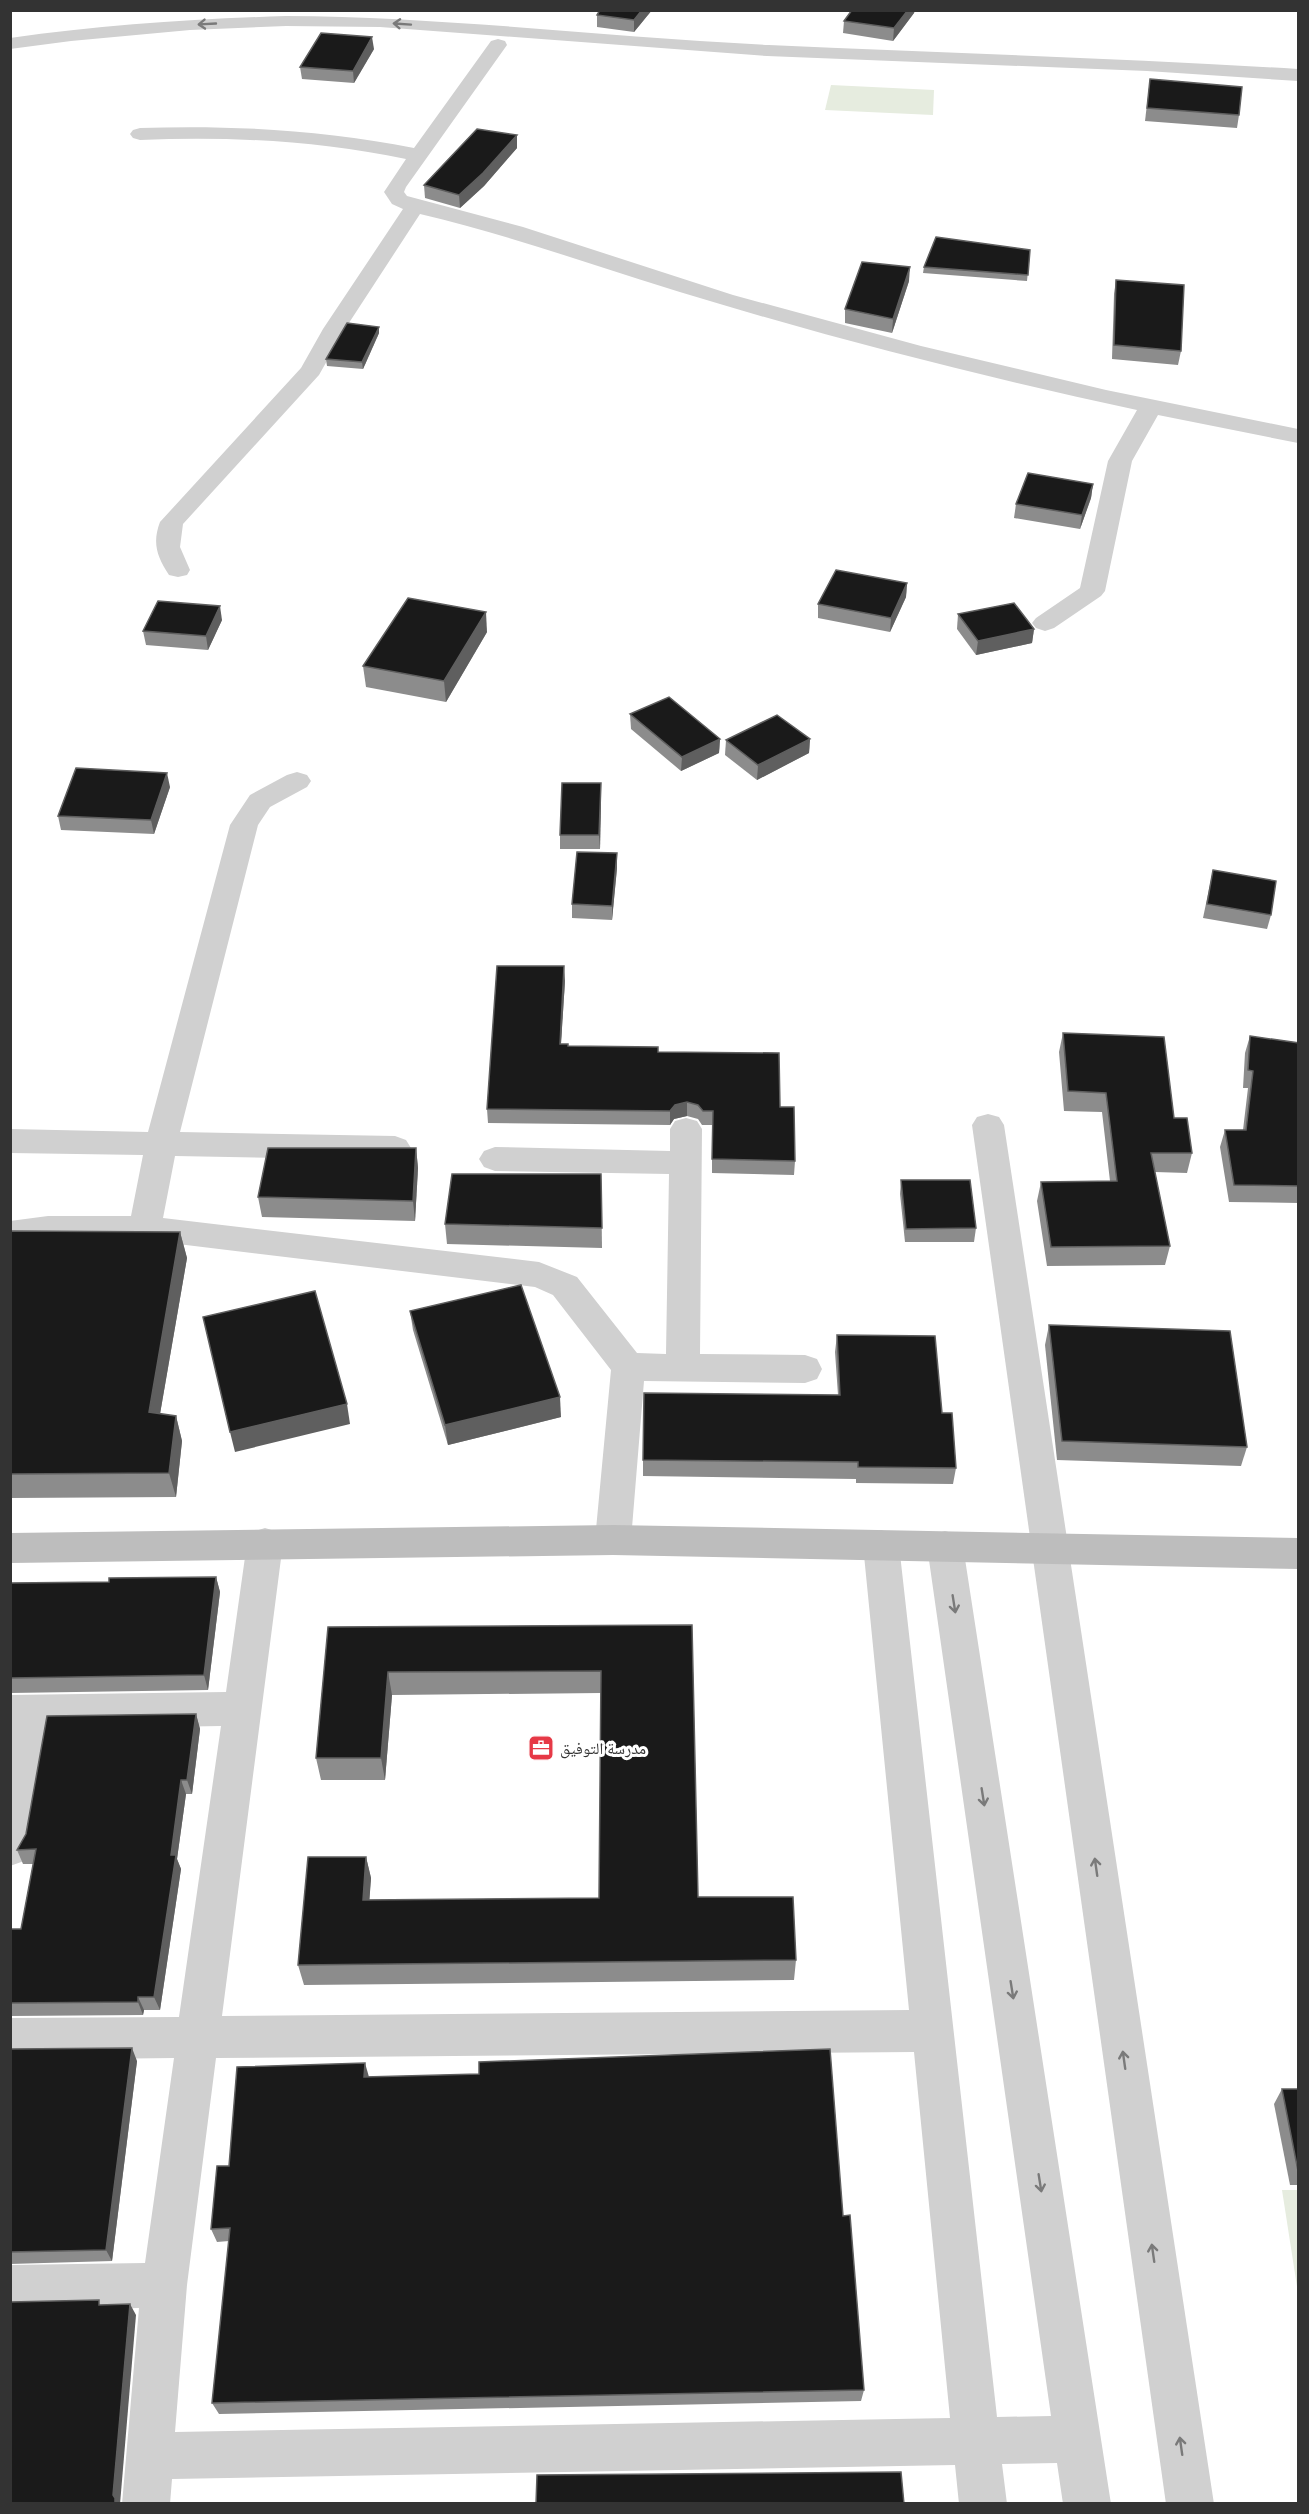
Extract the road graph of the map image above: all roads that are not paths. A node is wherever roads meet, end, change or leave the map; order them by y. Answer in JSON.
{"nodes":[{"id":1,"x":511,"y":10,"type":"edge"},
{"id":2,"x":501,"y":38,"type":"junction"},
{"id":3,"x":100,"y":40,"type":"junction"},
{"id":4,"x":10,"y":44,"type":"edge"},
{"id":5,"x":10,"y":59,"type":"edge"},
{"id":6,"x":1299,"y":75,"type":"edge"},
{"id":7,"x":1299,"y":87,"type":"edge"},
{"id":8,"x":140,"y":134,"type":"dead end"},
{"id":9,"x":417,"y":155,"type":"junction"},
{"id":10,"x":415,"y":206,"type":"junction"},
{"id":11,"x":1150,"y":408,"type":"junction"},
{"id":12,"x":1299,"y":436,"type":"edge"},
{"id":13,"x":178,"y":570,"type":"dead end"},
{"id":14,"x":1045,"y":623,"type":"dead end"},
{"id":15,"x":297,"y":781,"type":"dead end"},
{"id":16,"x":988,"y":1125,"type":"dead end"},
{"id":17,"x":686,"y":1129,"type":"dead end"},
{"id":18,"x":10,"y":1141,"type":"edge"},
{"id":19,"x":161,"y":1143,"type":"junction"},
{"id":20,"x":395,"y":1148,"type":"edge"},
{"id":21,"x":495,"y":1159,"type":"dead end"},
{"id":22,"x":686,"y":1163,"type":"junction"},
{"id":23,"x":145,"y":1228,"type":"junction"},
{"id":24,"x":10,"y":1234,"type":"edge"},
{"id":25,"x":628,"y":1367,"type":"junction"},
{"id":26,"x":683,"y":1368,"type":"junction"},
{"id":27,"x":805,"y":1369,"type":"dead end"},
{"id":28,"x":613,"y":1540,"type":"junction"},
{"id":29,"x":265,"y":1544,"type":"junction"},
{"id":30,"x":881,"y":1545,"type":"junction"},
{"id":31,"x":945,"y":1546,"type":"junction"},
{"id":32,"x":10,"y":1548,"type":"edge"},
{"id":33,"x":1049,"y":1549,"type":"junction"},
{"id":34,"x":1299,"y":1554,"type":"edge"},
{"id":35,"x":242,"y":1709,"type":"junction"},
{"id":36,"x":22,"y":1712,"type":"edge"},
{"id":37,"x":10,"y":1848,"type":"edge"},
{"id":38,"x":933,"y":2031,"type":"junction"},
{"id":39,"x":10,"y":2039,"type":"edge"},
{"id":40,"x":196,"y":2039,"type":"junction"},
{"id":41,"x":164,"y":2285,"type":"junction"},
{"id":42,"x":10,"y":2288,"type":"edge"},
{"id":43,"x":1079,"y":2439,"type":"junction"},
{"id":44,"x":977,"y":2441,"type":"junction"},
{"id":45,"x":151,"y":2456,"type":"junction"},
{"id":46,"x":146,"y":2504,"type":"edge"},
{"id":47,"x":983,"y":2504,"type":"edge"},
{"id":48,"x":1087,"y":2504,"type":"edge"},
{"id":49,"x":1190,"y":2504,"type":"edge"}],
"edges":[{"from":1,"to":2,"type":"street"},
{"from":2,"to":3,"type":"street"},
{"from":2,"to":6,"type":"street"},
{"from":2,"to":7,"type":"street"},
{"from":2,"to":9,"type":"street"},
{"from":3,"to":4,"type":"street"},
{"from":3,"to":5,"type":"street"},
{"from":8,"to":9,"type":"street"},
{"from":9,"to":10,"type":"street"},
{"from":10,"to":11,"type":"street"},
{"from":10,"to":13,"type":"street"},
{"from":11,"to":12,"type":"street"},
{"from":11,"to":14,"type":"street"},
{"from":15,"to":19,"type":"street"},
{"from":16,"to":33,"type":"street"},
{"from":17,"to":22,"type":"street"},
{"from":18,"to":19,"type":"street"},
{"from":19,"to":20,"type":"street"},
{"from":19,"to":23,"type":"street"},
{"from":21,"to":22,"type":"street"},
{"from":22,"to":26,"type":"street"},
{"from":23,"to":24,"type":"street"},
{"from":23,"to":25,"type":"street"},
{"from":25,"to":26,"type":"street"},
{"from":25,"to":28,"type":"street"},
{"from":26,"to":27,"type":"street"},
{"from":28,"to":29,"type":"main road"},
{"from":28,"to":30,"type":"main road"},
{"from":29,"to":32,"type":"main road"},
{"from":29,"to":35,"type":"street"},
{"from":30,"to":31,"type":"main road"},
{"from":30,"to":38,"type":"street"},
{"from":31,"to":33,"type":"main road"},
{"from":31,"to":43,"type":"street","one_way":true},
{"from":33,"to":34,"type":"main road"},
{"from":49,"to":33,"type":"street","one_way":true},
{"from":35,"to":36,"type":"street"},
{"from":35,"to":40,"type":"street"},
{"from":36,"to":37,"type":"street"},
{"from":38,"to":40,"type":"street"},
{"from":38,"to":44,"type":"street"},
{"from":39,"to":40,"type":"street"},
{"from":40,"to":41,"type":"street"},
{"from":41,"to":42,"type":"street"},
{"from":41,"to":45,"type":"street"},
{"from":43,"to":44,"type":"street"},
{"from":43,"to":48,"type":"street"},
{"from":44,"to":45,"type":"street"},
{"from":44,"to":47,"type":"street"},
{"from":45,"to":46,"type":"street"}]}
